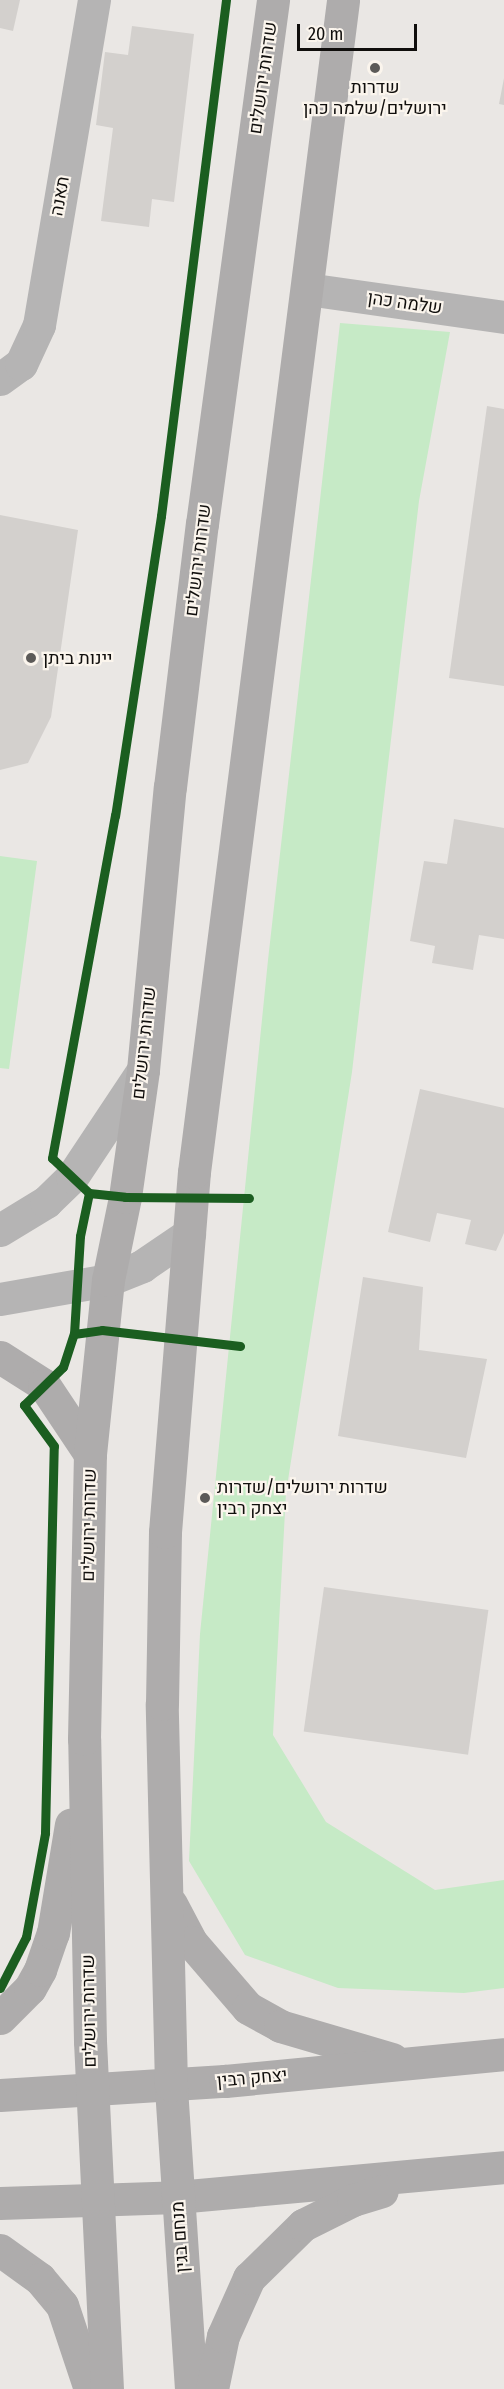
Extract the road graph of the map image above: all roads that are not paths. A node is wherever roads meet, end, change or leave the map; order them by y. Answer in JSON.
{"nodes":[{"id":1,"x":94,"y":0,"type":"edge"},
{"id":2,"x":273,"y":0,"type":"edge"},
{"id":3,"x":343,"y":0,"type":"edge"},
{"id":4,"x":307,"y":289,"type":"junction"},
{"id":5,"x":504,"y":317,"type":"edge"},
{"id":6,"x":0,"y":379,"type":"edge"},
{"id":7,"x":143,"y":1070,"type":"junction"},
{"id":8,"x":0,"y":1230,"type":"edge"},
{"id":9,"x":189,"y":1234,"type":"junction"},
{"id":10,"x":108,"y":1280,"type":"junction"},
{"id":11,"x":0,"y":1299,"type":"edge"},
{"id":12,"x":0,"y":1357,"type":"edge"},
{"id":13,"x":90,"y":1454,"type":"junction"},
{"id":14,"x":84,"y":1739,"type":"junction"},
{"id":15,"x":166,"y":1894,"type":"junction"},
{"id":16,"x":0,"y":2018,"type":"edge"},
{"id":17,"x":504,"y":2054,"type":"edge"},
{"id":18,"x":414,"y":2065,"type":"junction"},
{"id":19,"x":171,"y":2085,"type":"junction"},
{"id":20,"x":90,"y":2090,"type":"junction"},
{"id":21,"x":0,"y":2095,"type":"edge"},
{"id":22,"x":504,"y":2167,"type":"edge"},
{"id":23,"x":431,"y":2176,"type":"junction"},
{"id":24,"x":177,"y":2197,"type":"junction"},
{"id":25,"x":95,"y":2200,"type":"junction"},
{"id":26,"x":0,"y":2203,"type":"edge"},
{"id":27,"x":0,"y":2250,"type":"edge"},
{"id":28,"x":90,"y":2389,"type":"edge"},
{"id":29,"x":107,"y":2389,"type":"edge"},
{"id":30,"x":191,"y":2389,"type":"edge"},
{"id":31,"x":212,"y":2389,"type":"edge"}],
"edges":[{"from":1,"to":6,"type":"street","name":"תאנה"},
{"from":2,"to":7,"type":"main road","name":"שדרות ירושלים"},
{"from":3,"to":4,"type":"main road"},
{"from":4,"to":5,"type":"street","name":"שלמה כהן"},
{"from":4,"to":9,"type":"main road"},
{"from":7,"to":8,"type":"street"},
{"from":7,"to":10,"type":"main road","name":"שדרות ירושלים"},
{"from":9,"to":10,"type":"street"},
{"from":9,"to":15,"type":"main road"},
{"from":10,"to":11,"type":"street"},
{"from":10,"to":13,"type":"main road","name":"שדרות ירושלים"},
{"from":12,"to":13,"type":"main road"},
{"from":13,"to":14,"type":"main road","name":"שדרות ירושלים"},
{"from":14,"to":16,"type":"main road"},
{"from":14,"to":20,"type":"main road","name":"שדרות ירושלים"},
{"from":15,"to":18,"type":"main road"},
{"from":15,"to":19,"type":"main road"},
{"from":17,"to":18,"type":"main road","name":"יצחק רבין"},
{"from":18,"to":19,"type":"main road","name":"יצחק רבין"},
{"from":19,"to":20,"type":"main road","name":"יצחק רבין"},
{"from":19,"to":24,"type":"main road","name":"מנחם בגין"},
{"from":20,"to":21,"type":"main road","name":"יצחק רבין"},
{"from":20,"to":25,"type":"main road"},
{"from":22,"to":23,"type":"main road"},
{"from":23,"to":24,"type":"main road"},
{"from":23,"to":31,"type":"main road"},
{"from":24,"to":25,"type":"main road"},
{"from":24,"to":30,"type":"main road","name":"מנחם בגין"},
{"from":25,"to":26,"type":"main road"},
{"from":25,"to":29,"type":"main road"},
{"from":27,"to":28,"type":"main road"}]}
